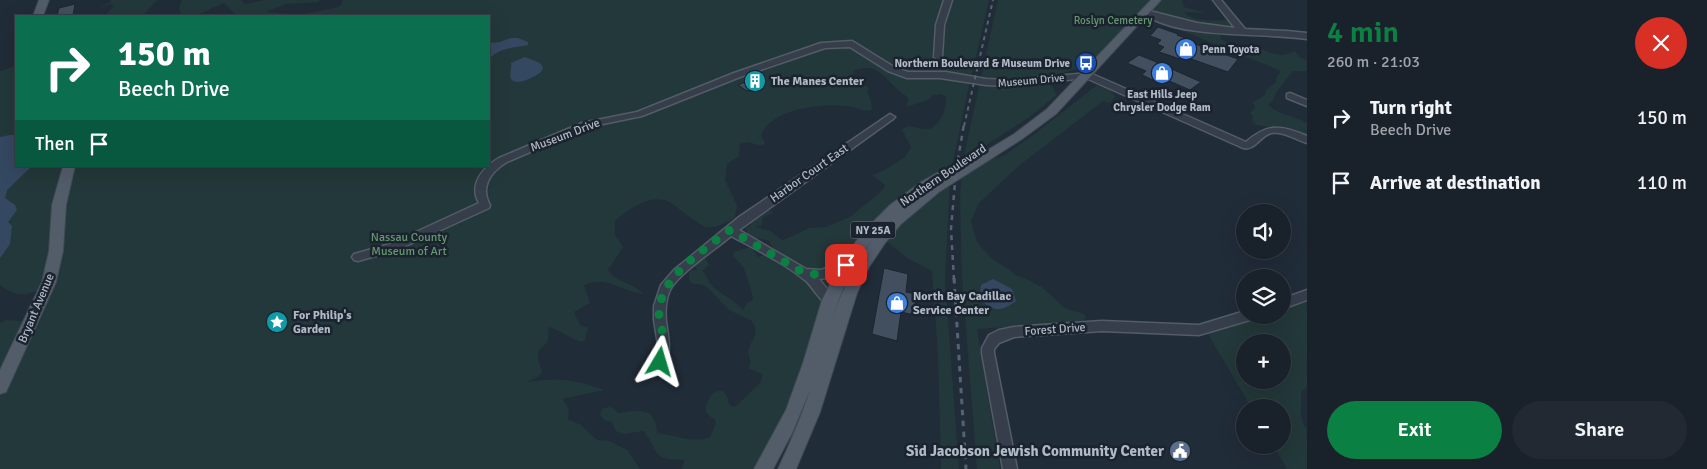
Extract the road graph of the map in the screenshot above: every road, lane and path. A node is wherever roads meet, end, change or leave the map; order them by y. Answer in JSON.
{"nodes":[{"id":1,"x":44,"y":0,"type":"edge"},
{"id":2,"x":948,"y":0,"type":"edge"},
{"id":3,"x":1156,"y":0,"type":"edge"},
{"id":4,"x":1217,"y":0,"type":"edge"},
{"id":5,"x":1146,"y":12,"type":"junction"},
{"id":6,"x":38,"y":15,"type":"edge"},
{"id":7,"x":1242,"y":31,"type":"junction"},
{"id":8,"x":1307,"y":36,"type":"edge"},
{"id":9,"x":938,"y":57,"type":"dead end"},
{"id":10,"x":1087,"y":75,"type":"junction"},
{"id":11,"x":1290,"y":96,"type":"dead end"},
{"id":12,"x":1307,"y":103,"type":"edge"},
{"id":13,"x":890,"y":117,"type":"dead end"},
{"id":14,"x":1307,"y":140,"type":"edge"},
{"id":15,"x":69,"y":167,"type":"edge"},
{"id":16,"x":730,"y":230,"type":"junction"},
{"id":17,"x":358,"y":257,"type":"dead end"},
{"id":18,"x":846,"y":265,"type":"junction"},
{"id":19,"x":804,"y":273,"type":"junction"},
{"id":20,"x":1307,"y":295,"type":"edge"},
{"id":21,"x":830,"y":301,"type":"junction"},
{"id":22,"x":1291,"y":301,"type":"edge"},
{"id":23,"x":1236,"y":319,"type":"edge"},
{"id":24,"x":660,"y":362,"type":"dead end"},
{"id":25,"x":0,"y":386,"type":"edge"},
{"id":26,"x":763,"y":469,"type":"edge"},
{"id":27,"x":786,"y":469,"type":"edge"},
{"id":28,"x":1010,"y":469,"type":"edge"}],
"edges":[{"from":1,"to":6,"type":"main road"},
{"from":2,"to":9,"type":"street"},
{"from":3,"to":5,"type":"main road","name":"Northern Boulevard","number":"NY 25A"},
{"from":4,"to":7,"type":"street"},
{"from":5,"to":7,"type":"street"},
{"from":5,"to":10,"type":"main road","name":"Northern Boulevard","number":"NY 25A"},
{"from":7,"to":8,"type":"street"},
{"from":10,"to":14,"type":"street"},
{"from":10,"to":17,"type":"street","name":"Museum Drive"},
{"from":10,"to":18,"type":"main road","name":"Northern Boulevard","number":"NY 25A"},
{"from":10,"to":27,"type":"main road","name":"Northern Boulevard","number":"NY 25A"},
{"from":11,"to":12,"type":"street"},
{"from":13,"to":16,"type":"street","name":"Harbor Court East"},
{"from":15,"to":25,"type":"main road","name":"Bryant Avenue"},
{"from":16,"to":19,"type":"street"},
{"from":16,"to":24,"type":"street","name":"Harbor Court East"},
{"from":18,"to":19,"type":"street"},
{"from":18,"to":21,"type":"main road","name":"Northern Boulevard","number":"NY 25A"},
{"from":19,"to":21,"type":"street"},
{"from":20,"to":22,"type":"street"},
{"from":21,"to":26,"type":"main road","name":"Northern Boulevard","number":"NY 25A"},
{"from":23,"to":28,"type":"street","name":"Forest Drive"}]}
